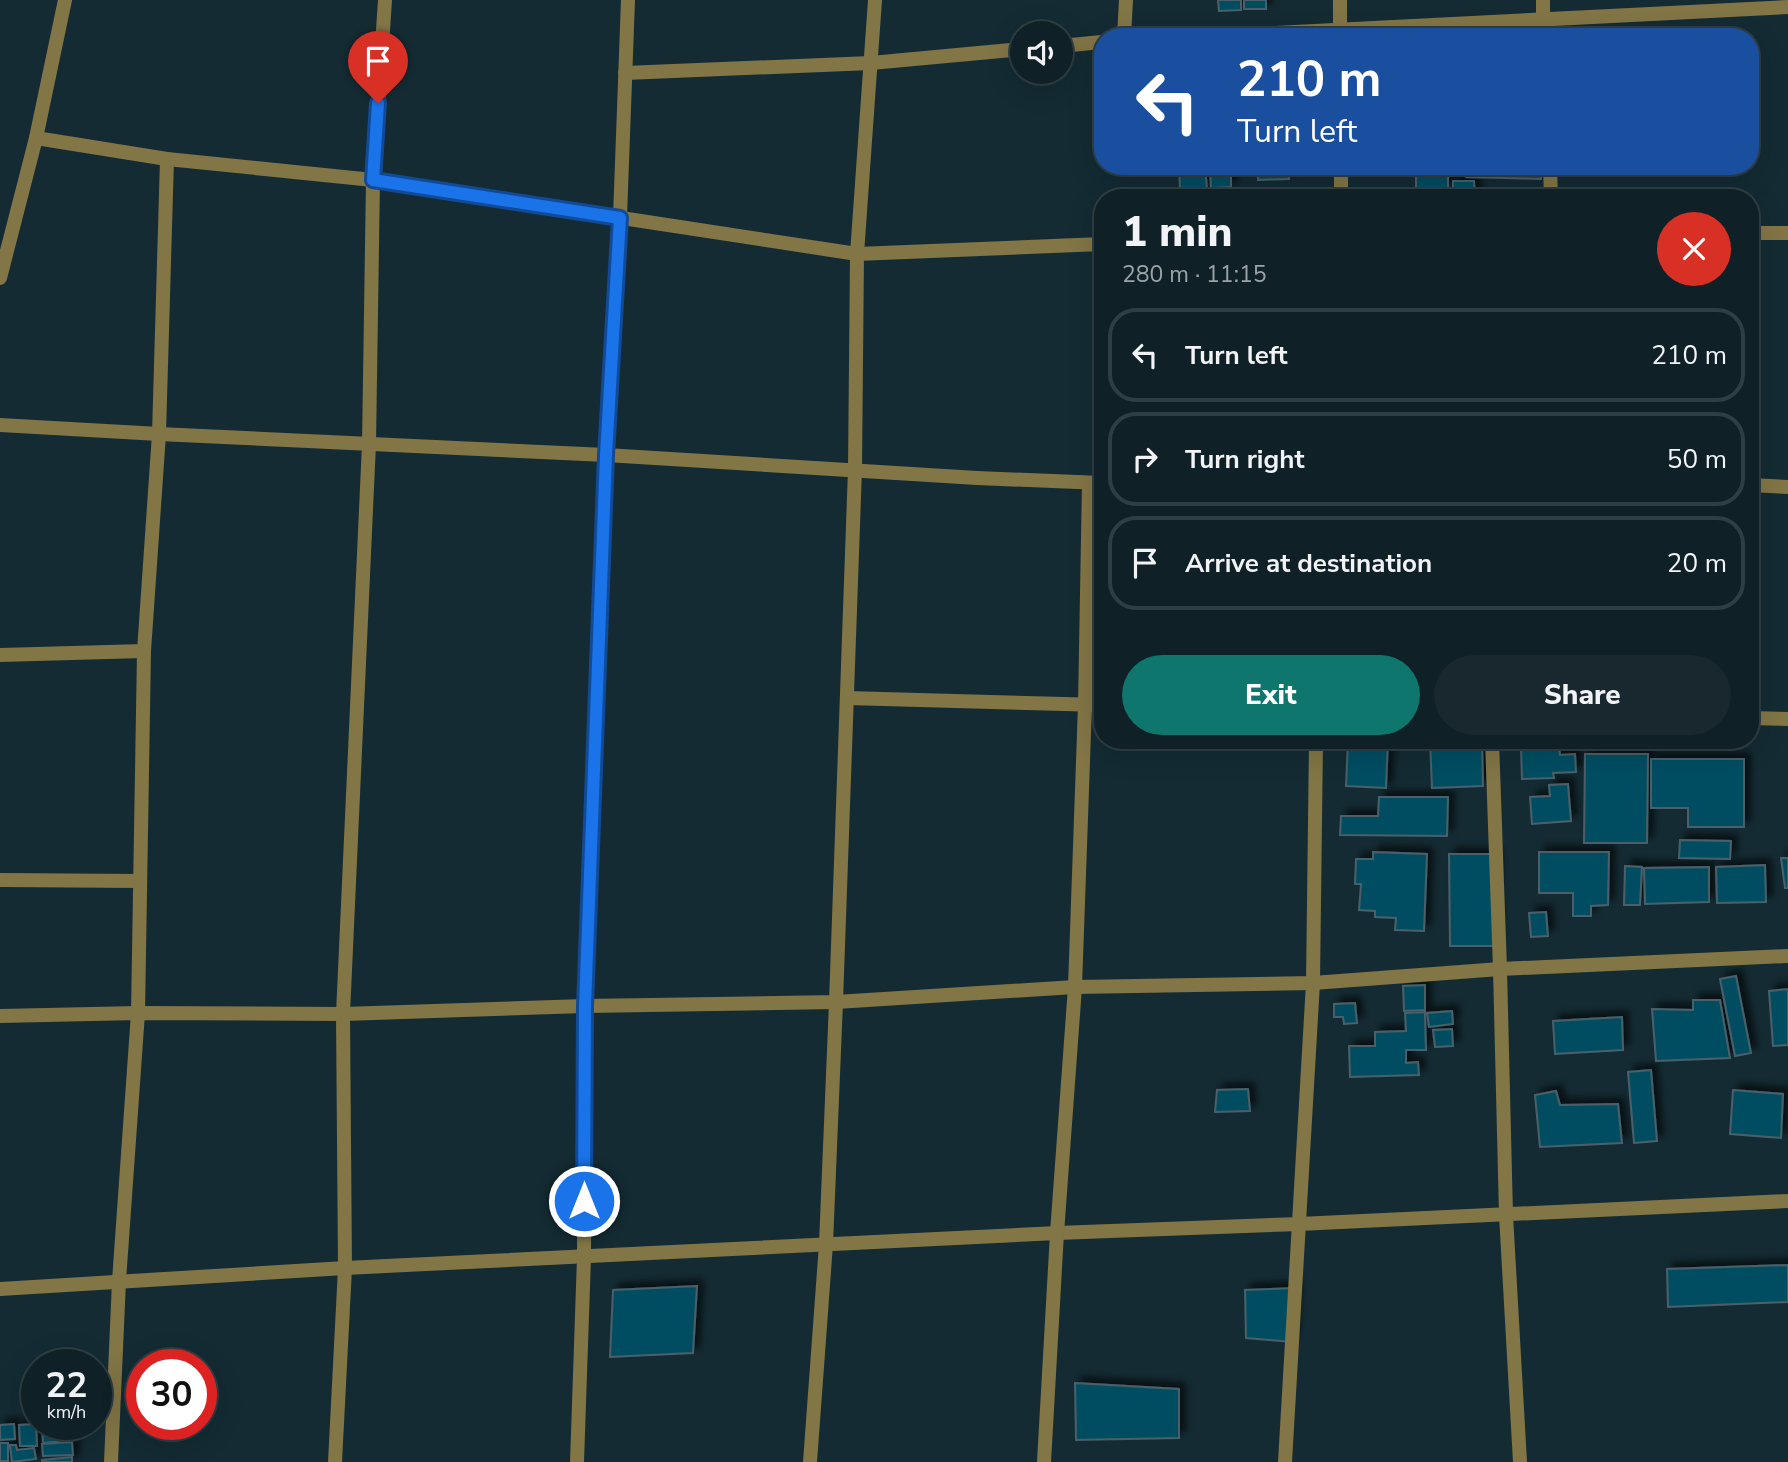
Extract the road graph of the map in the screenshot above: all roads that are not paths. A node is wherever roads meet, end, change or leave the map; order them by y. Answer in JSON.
{"nodes":[{"id":1,"x":65,"y":0,"type":"edge"},
{"id":2,"x":385,"y":0,"type":"edge"},
{"id":3,"x":628,"y":0,"type":"edge"},
{"id":4,"x":875,"y":0,"type":"edge"},
{"id":5,"x":1126,"y":0,"type":"edge"},
{"id":6,"x":1340,"y":0,"type":"edge"},
{"id":7,"x":1543,"y":0,"type":"edge"},
{"id":8,"x":1734,"y":4,"type":"edge"},
{"id":9,"x":1788,"y":7,"type":"edge"},
{"id":10,"x":1543,"y":19,"type":"junction"},
{"id":11,"x":1124,"y":28,"type":"edge"},
{"id":12,"x":1340,"y":28,"type":"edge"},
{"id":13,"x":1421,"y":28,"type":"edge"},
{"id":14,"x":1543,"y":28,"type":"edge"},
{"id":15,"x":1094,"y":43,"type":"edge"},
{"id":16,"x":1073,"y":45,"type":"edge"},
{"id":17,"x":1010,"y":50,"type":"edge"},
{"id":18,"x":872,"y":63,"type":"junction"},
{"id":19,"x":625,"y":73,"type":"junction"},
{"id":20,"x":36,"y":138,"type":"junction"},
{"id":21,"x":167,"y":159,"type":"junction"},
{"id":22,"x":373,"y":180,"type":"junction"},
{"id":23,"x":620,"y":218,"type":"junction"},
{"id":24,"x":1759,"y":233,"type":"edge"},
{"id":25,"x":1788,"y":233,"type":"edge"},
{"id":26,"x":1094,"y":244,"type":"edge"},
{"id":27,"x":858,"y":254,"type":"junction"},
{"id":28,"x":0,"y":278,"type":"edge"},
{"id":29,"x":0,"y":425,"type":"edge"},
{"id":30,"x":159,"y":434,"type":"junction"},
{"id":31,"x":369,"y":444,"type":"junction"},
{"id":32,"x":606,"y":455,"type":"junction"},
{"id":33,"x":855,"y":469,"type":"junction"},
{"id":34,"x":1094,"y":482,"type":"edge"},
{"id":35,"x":1759,"y":485,"type":"edge"},
{"id":36,"x":1788,"y":487,"type":"edge"},
{"id":37,"x":1094,"y":523,"type":"edge"},
{"id":38,"x":144,"y":651,"type":"junction"},
{"id":39,"x":0,"y":655,"type":"edge"},
{"id":40,"x":847,"y":698,"type":"junction"},
{"id":41,"x":1085,"y":705,"type":"junction"},
{"id":42,"x":1094,"y":705,"type":"edge"},
{"id":43,"x":1759,"y":718,"type":"edge"},
{"id":44,"x":1788,"y":719,"type":"edge"},
{"id":45,"x":1316,"y":749,"type":"edge"},
{"id":46,"x":1492,"y":749,"type":"edge"},
{"id":47,"x":0,"y":880,"type":"edge"},
{"id":48,"x":139,"y":881,"type":"junction"},
{"id":49,"x":1788,"y":956,"type":"edge"},
{"id":50,"x":1500,"y":969,"type":"junction"},
{"id":51,"x":1313,"y":983,"type":"junction"},
{"id":52,"x":1075,"y":987,"type":"junction"},
{"id":53,"x":836,"y":1002,"type":"junction"},
{"id":54,"x":585,"y":1006,"type":"junction"},
{"id":55,"x":138,"y":1013,"type":"junction"},
{"id":56,"x":343,"y":1014,"type":"junction"},
{"id":57,"x":0,"y":1016,"type":"edge"},
{"id":58,"x":1788,"y":1201,"type":"edge"},
{"id":59,"x":1506,"y":1215,"type":"junction"},
{"id":60,"x":1299,"y":1224,"type":"junction"},
{"id":61,"x":1057,"y":1233,"type":"junction"},
{"id":62,"x":826,"y":1244,"type":"junction"},
{"id":63,"x":584,"y":1257,"type":"junction"},
{"id":64,"x":345,"y":1268,"type":"junction"},
{"id":65,"x":118,"y":1281,"type":"junction"},
{"id":66,"x":0,"y":1289,"type":"edge"},
{"id":67,"x":111,"y":1462,"type":"edge"},
{"id":68,"x":335,"y":1462,"type":"edge"},
{"id":69,"x":577,"y":1462,"type":"edge"},
{"id":70,"x":810,"y":1462,"type":"edge"},
{"id":71,"x":1044,"y":1462,"type":"edge"},
{"id":72,"x":1285,"y":1462,"type":"edge"},
{"id":73,"x":1520,"y":1462,"type":"edge"}],
"edges":[{"from":1,"to":20,"type":"street"},
{"from":2,"to":22,"type":"street"},
{"from":3,"to":19,"type":"street"},
{"from":4,"to":18,"type":"street"},
{"from":5,"to":11,"type":"street"},
{"from":6,"to":12,"type":"street"},
{"from":7,"to":10,"type":"street"},
{"from":8,"to":9,"type":"street"},
{"from":8,"to":10,"type":"street"},
{"from":10,"to":13,"type":"street"},
{"from":10,"to":14,"type":"street"},
{"from":15,"to":16,"type":"street"},
{"from":17,"to":18,"type":"street"},
{"from":18,"to":19,"type":"street"},
{"from":18,"to":27,"type":"street"},
{"from":19,"to":23,"type":"street"},
{"from":20,"to":21,"type":"street"},
{"from":20,"to":28,"type":"street"},
{"from":21,"to":22,"type":"street"},
{"from":21,"to":30,"type":"street"},
{"from":22,"to":23,"type":"street"},
{"from":22,"to":31,"type":"street"},
{"from":23,"to":27,"type":"street"},
{"from":23,"to":32,"type":"street"},
{"from":24,"to":25,"type":"street"},
{"from":26,"to":27,"type":"street"},
{"from":27,"to":33,"type":"street"},
{"from":29,"to":30,"type":"street"},
{"from":30,"to":31,"type":"street"},
{"from":30,"to":38,"type":"street"},
{"from":31,"to":32,"type":"street"},
{"from":31,"to":56,"type":"street"},
{"from":32,"to":33,"type":"street"},
{"from":32,"to":54,"type":"street"},
{"from":33,"to":34,"type":"street"},
{"from":33,"to":40,"type":"street"},
{"from":35,"to":36,"type":"street"},
{"from":37,"to":41,"type":"street"},
{"from":38,"to":39,"type":"street"},
{"from":38,"to":48,"type":"street"},
{"from":40,"to":41,"type":"street"},
{"from":40,"to":53,"type":"street"},
{"from":41,"to":42,"type":"street"},
{"from":41,"to":52,"type":"street"},
{"from":43,"to":44,"type":"street"},
{"from":45,"to":51,"type":"street"},
{"from":46,"to":50,"type":"street"},
{"from":47,"to":48,"type":"street"},
{"from":48,"to":55,"type":"street"},
{"from":49,"to":50,"type":"street"},
{"from":50,"to":51,"type":"street"},
{"from":50,"to":59,"type":"street"},
{"from":51,"to":52,"type":"street"},
{"from":51,"to":60,"type":"street"},
{"from":52,"to":53,"type":"street"},
{"from":52,"to":61,"type":"street"},
{"from":53,"to":54,"type":"street"},
{"from":53,"to":62,"type":"street"},
{"from":54,"to":56,"type":"street"},
{"from":54,"to":63,"type":"street"},
{"from":55,"to":56,"type":"street"},
{"from":55,"to":57,"type":"street"},
{"from":55,"to":65,"type":"street"},
{"from":56,"to":64,"type":"street"},
{"from":58,"to":59,"type":"street"},
{"from":59,"to":60,"type":"street"},
{"from":59,"to":73,"type":"street"},
{"from":60,"to":61,"type":"street"},
{"from":60,"to":72,"type":"street"},
{"from":61,"to":62,"type":"street"},
{"from":61,"to":71,"type":"street"},
{"from":62,"to":63,"type":"street"},
{"from":62,"to":70,"type":"street"},
{"from":63,"to":64,"type":"street"},
{"from":63,"to":69,"type":"street"},
{"from":64,"to":65,"type":"street"},
{"from":64,"to":68,"type":"street"},
{"from":65,"to":66,"type":"street"},
{"from":65,"to":67,"type":"street"}]}
